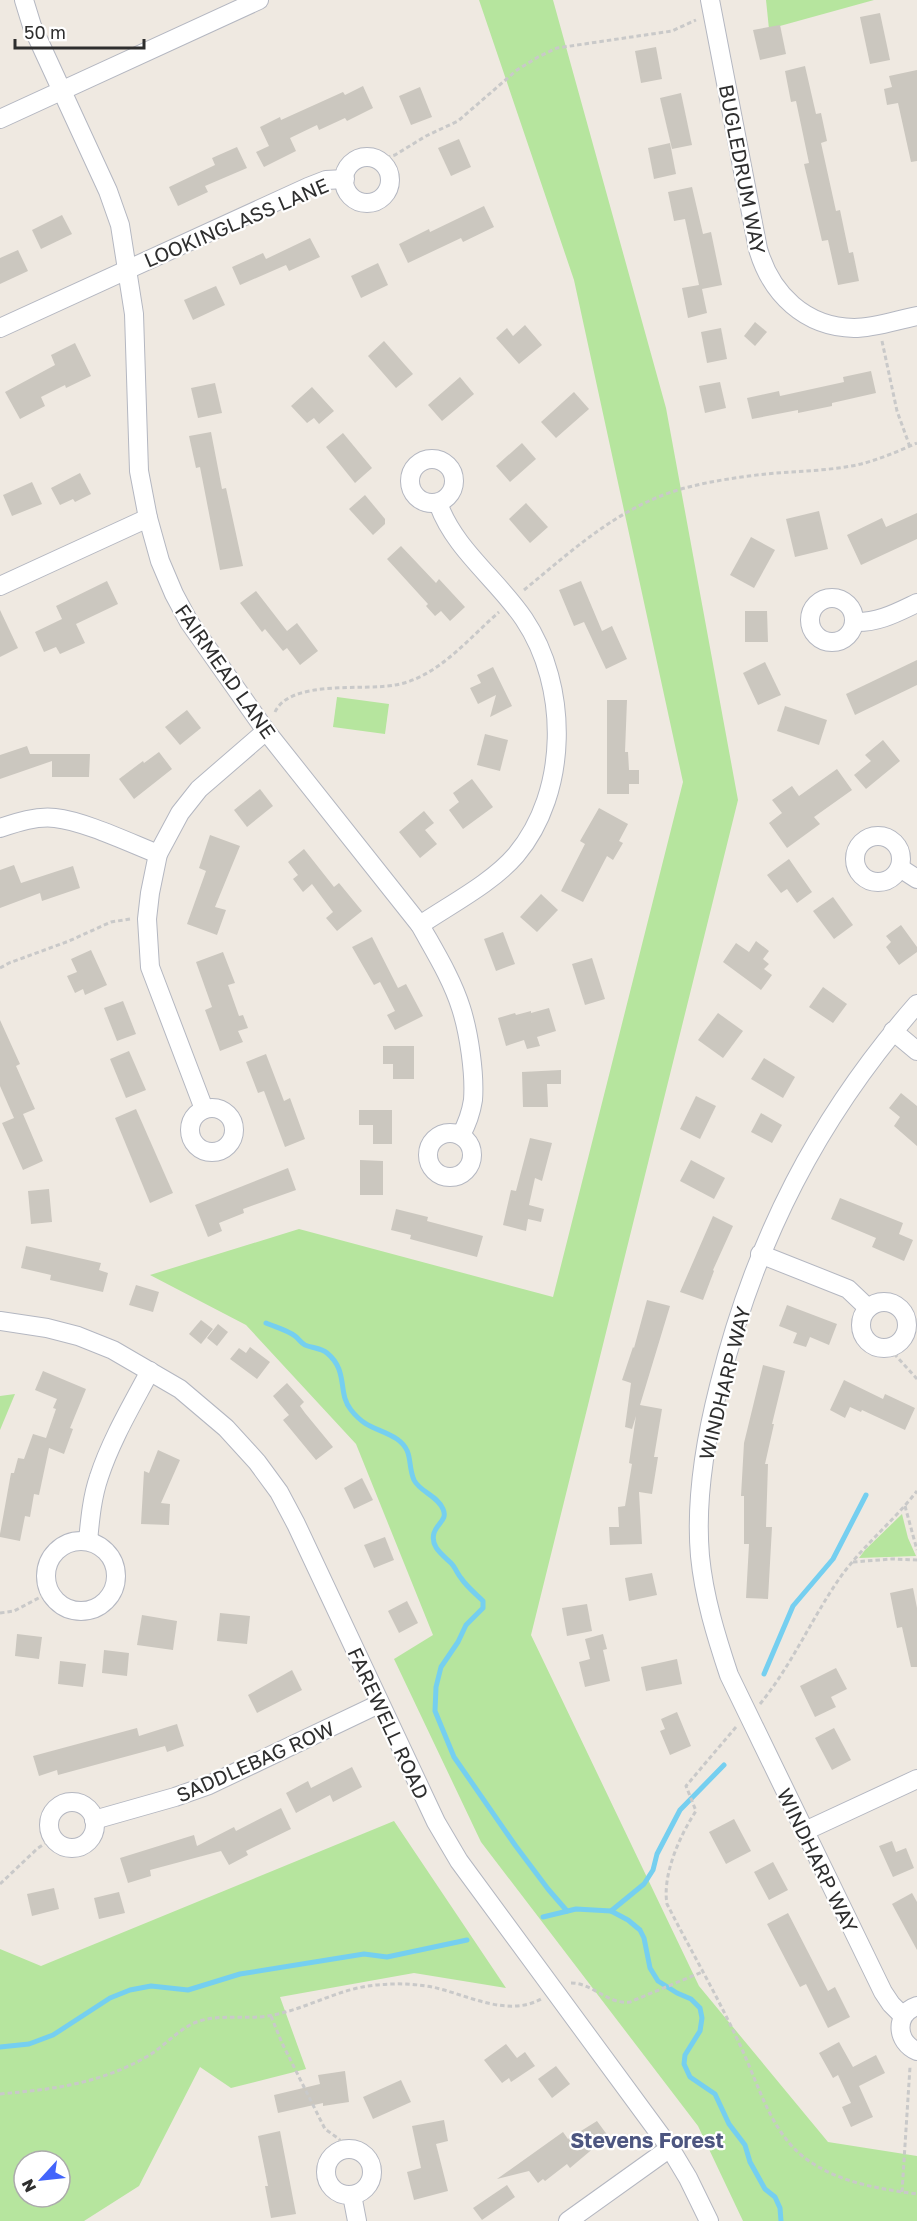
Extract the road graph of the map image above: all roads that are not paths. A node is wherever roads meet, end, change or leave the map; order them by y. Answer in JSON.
{"nodes":[{"id":1,"x":24,"y":0,"type":"edge"},
{"id":2,"x":259,"y":0,"type":"edge"},
{"id":3,"x":711,"y":7,"type":"edge"},
{"id":4,"x":62,"y":91,"type":"junction"},
{"id":5,"x":0,"y":119,"type":"edge"},
{"id":6,"x":345,"y":179,"type":"junction"},
{"id":7,"x":128,"y":269,"type":"junction"},
{"id":8,"x":917,"y":316,"type":"edge"},
{"id":9,"x":0,"y":328,"type":"edge"},
{"id":10,"x":438,"y":503,"type":"dead end"},
{"id":11,"x":148,"y":518,"type":"junction"},
{"id":12,"x":0,"y":586,"type":"edge"},
{"id":13,"x":917,"y":603,"type":"edge"},
{"id":14,"x":854,"y":622,"type":"dead end"},
{"id":15,"x":266,"y":731,"type":"junction"},
{"id":16,"x":0,"y":828,"type":"edge"},
{"id":17,"x":158,"y":854,"type":"junction"},
{"id":18,"x":900,"y":868,"type":"dead end"},
{"id":19,"x":917,"y":879,"type":"edge"},
{"id":20,"x":420,"y":925,"type":"junction"},
{"id":21,"x":917,"y":1004,"type":"edge"},
{"id":22,"x":893,"y":1031,"type":"junction"},
{"id":23,"x":917,"y":1051,"type":"edge"},
{"id":24,"x":204,"y":1109,"type":"dead end"},
{"id":25,"x":461,"y":1135,"type":"dead end"},
{"id":26,"x":760,"y":1254,"type":"junction"},
{"id":27,"x":868,"y":1308,"type":"junction"},
{"id":28,"x":0,"y":1321,"type":"edge"},
{"id":29,"x":150,"y":1371,"type":"junction"},
{"id":30,"x":88,"y":1541,"type":"junction"},
{"id":31,"x":379,"y":1704,"type":"junction"},
{"id":32,"x":917,"y":1779,"type":"edge"},
{"id":33,"x":94,"y":1820,"type":"junction"},
{"id":34,"x":805,"y":1831,"type":"junction"},
{"id":35,"x":910,"y":2011,"type":"edge"},
{"id":36,"x":917,"y":2051,"type":"edge"},
{"id":37,"x":670,"y":2148,"type":"junction"},
{"id":38,"x":352,"y":2195,"type":"junction"},
{"id":39,"x":357,"y":2221,"type":"edge"},
{"id":40,"x":568,"y":2221,"type":"edge"},
{"id":41,"x":708,"y":2221,"type":"edge"}],
"edges":[{"from":1,"to":4,"type":"street","name":"FAIRMEAD LANE"},
{"from":2,"to":4,"type":"street"},
{"from":3,"to":8,"type":"street","name":"BUGLEDRUM WAY"},
{"from":4,"to":5,"type":"street"},
{"from":4,"to":7,"type":"street","name":"FAIRMEAD LANE"},
{"from":6,"to":6,"type":"street","name":"LOOKINGLASS LANE"},
{"from":6,"to":7,"type":"street","name":"LOOKINGLASS LANE"},
{"from":7,"to":9,"type":"street","name":"LOOKINGLASS LANE"},
{"from":7,"to":11,"type":"street","name":"FAIRMEAD LANE"},
{"from":10,"to":20,"type":"street"},
{"from":11,"to":12,"type":"street"},
{"from":11,"to":15,"type":"street","name":"FAIRMEAD LANE"},
{"from":13,"to":14,"type":"street"},
{"from":15,"to":17,"type":"street"},
{"from":15,"to":20,"type":"street","name":"FAIRMEAD LANE"},
{"from":16,"to":17,"type":"street"},
{"from":17,"to":24,"type":"street"},
{"from":18,"to":19,"type":"street"},
{"from":20,"to":25,"type":"street","name":"FAIRMEAD LANE"},
{"from":21,"to":22,"type":"street","name":"WINDHARP WAY"},
{"from":22,"to":23,"type":"street"},
{"from":22,"to":26,"type":"street","name":"WINDHARP WAY"},
{"from":26,"to":27,"type":"street"},
{"from":26,"to":34,"type":"street","name":"WINDHARP WAY"},
{"from":27,"to":27,"type":"street"},
{"from":28,"to":29,"type":"street","name":"FAREWELL ROAD"},
{"from":29,"to":30,"type":"street"},
{"from":29,"to":31,"type":"street","name":"FAREWELL ROAD"},
{"from":30,"to":30,"type":"street"},
{"from":31,"to":33,"type":"street","name":"SADDLEBAG ROW"},
{"from":31,"to":37,"type":"street","name":"FAREWELL ROAD"},
{"from":32,"to":34,"type":"street"},
{"from":33,"to":33,"type":"street"},
{"from":34,"to":35,"type":"street","name":"WINDHARP WAY"},
{"from":35,"to":36,"type":"street","name":"WINDHARP WAY"},
{"from":37,"to":40,"type":"street"},
{"from":37,"to":41,"type":"street","name":"FAREWELL ROAD"},
{"from":38,"to":38,"type":"street"},
{"from":38,"to":39,"type":"street"}]}
